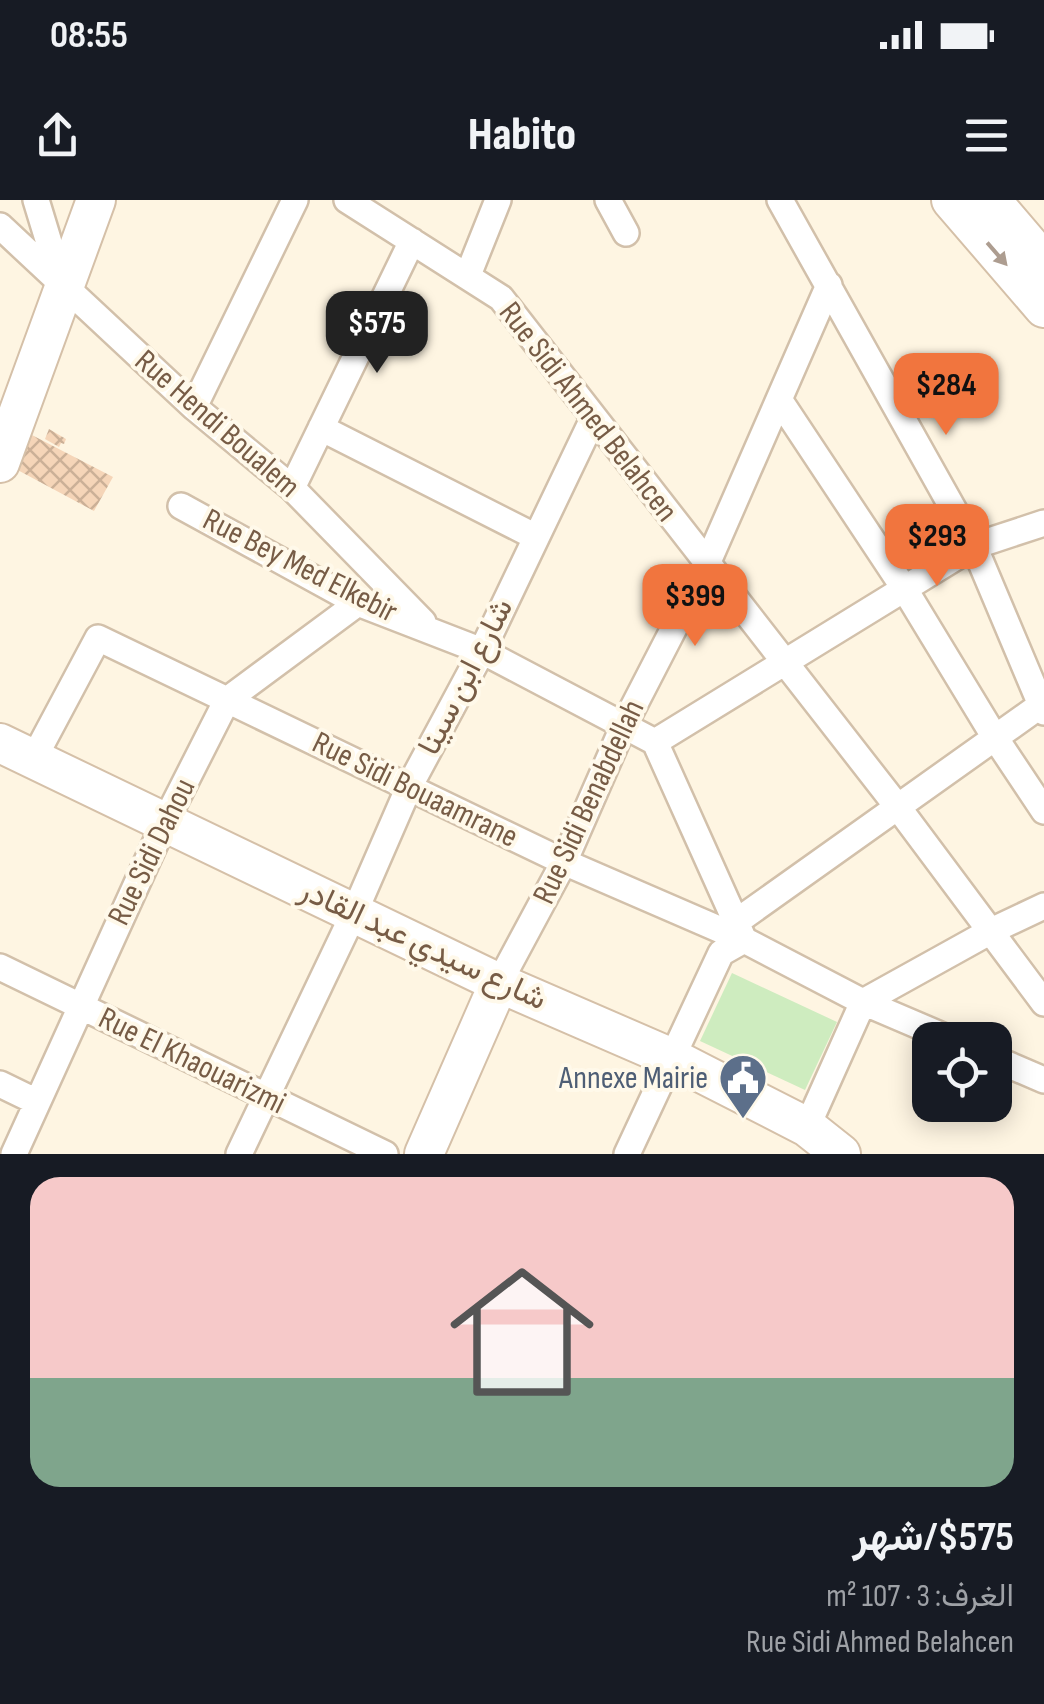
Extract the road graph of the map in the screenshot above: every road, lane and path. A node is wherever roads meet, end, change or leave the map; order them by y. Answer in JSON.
{"nodes":[{"id":1,"x":36,"y":200,"type":"edge"},
{"id":2,"x":96,"y":200,"type":"edge"},
{"id":3,"x":296,"y":200,"type":"edge"},
{"id":4,"x":498,"y":200,"type":"edge"},
{"id":5,"x":608,"y":200,"type":"edge"},
{"id":6,"x":780,"y":200,"type":"edge"},
{"id":7,"x":952,"y":200,"type":"edge"},
{"id":8,"x":991,"y":200,"type":"edge"},
{"id":9,"x":363,"y":205,"type":"edge"},
{"id":10,"x":0,"y":226,"type":"edge"},
{"id":11,"x":626,"y":233,"type":"dead end"},
{"id":12,"x":412,"y":241,"type":"junction"},
{"id":13,"x":66,"y":244,"type":"junction"},
{"id":14,"x":1044,"y":262,"type":"edge"},
{"id":15,"x":468,"y":275,"type":"junction"},
{"id":16,"x":829,"y":285,"type":"junction"},
{"id":17,"x":63,"y":286,"type":"junction"},
{"id":18,"x":1044,"y":308,"type":"edge"},
{"id":19,"x":780,"y":402,"type":"junction"},
{"id":20,"x":194,"y":406,"type":"junction"},
{"id":21,"x":593,"y":419,"type":"junction"},
{"id":22,"x":322,"y":428,"type":"junction"},
{"id":23,"x":0,"y":463,"type":"edge"},
{"id":24,"x":292,"y":488,"type":"junction"},
{"id":25,"x":181,"y":506,"type":"dead end"},
{"id":26,"x":1044,"y":522,"type":"edge"},
{"id":27,"x":536,"y":538,"type":"junction"},
{"id":28,"x":974,"y":546,"type":"junction"},
{"id":29,"x":708,"y":564,"type":"junction"},
{"id":30,"x":904,"y":588,"type":"junction"},
{"id":31,"x":358,"y":602,"type":"junction"},
{"id":32,"x":429,"y":628,"type":"junction"},
{"id":33,"x":482,"y":651,"type":"junction"},
{"id":34,"x":784,"y":664,"type":"junction"},
{"id":35,"x":228,"y":700,"type":"junction"},
{"id":36,"x":1042,"y":708,"type":"edge"},
{"id":37,"x":624,"y":726,"type":"junction"},
{"id":38,"x":994,"y":736,"type":"junction"},
{"id":39,"x":655,"y":742,"type":"junction"},
{"id":40,"x":17,"y":751,"type":"edge"},
{"id":41,"x":409,"y":787,"type":"junction"},
{"id":42,"x":897,"y":806,"type":"junction"},
{"id":43,"x":1044,"y":811,"type":"edge"},
{"id":44,"x":164,"y":824,"type":"junction"},
{"id":45,"x":564,"y":862,"type":"junction"},
{"id":46,"x":1044,"y":906,"type":"edge"},
{"id":47,"x":355,"y":911,"type":"junction"},
{"id":48,"x":991,"y":931,"type":"junction"},
{"id":49,"x":732,"y":937,"type":"junction"},
{"id":50,"x":0,"y":967,"type":"edge"},
{"id":51,"x":499,"y":983,"type":"junction"},
{"id":52,"x":863,"y":1002,"type":"junction"},
{"id":53,"x":1044,"y":1003,"type":"edge"},
{"id":54,"x":79,"y":1006,"type":"junction"},
{"id":55,"x":912,"y":1023,"type":"edge"},
{"id":56,"x":672,"y":1058,"type":"junction"},
{"id":57,"x":1012,"y":1066,"type":"edge"},
{"id":58,"x":1044,"y":1080,"type":"edge"},
{"id":59,"x":0,"y":1084,"type":"edge"},
{"id":60,"x":267,"y":1097,"type":"junction"},
{"id":61,"x":37,"y":1102,"type":"junction"},
{"id":62,"x":807,"y":1128,"type":"junction"},
{"id":63,"x":14,"y":1154,"type":"edge"},
{"id":64,"x":239,"y":1154,"type":"edge"},
{"id":65,"x":385,"y":1154,"type":"edge"},
{"id":66,"x":424,"y":1154,"type":"edge"},
{"id":67,"x":626,"y":1154,"type":"edge"},
{"id":68,"x":838,"y":1154,"type":"edge"}],
"edges":[{"from":1,"to":13,"type":"street"},
{"from":2,"to":13,"type":"street"},
{"from":3,"to":20,"type":"street"},
{"from":4,"to":15,"type":"street"},
{"from":5,"to":11,"type":"street"},
{"from":6,"to":16,"type":"street"},
{"from":7,"to":18,"type":"street","one_way":true},
{"from":8,"to":14,"type":"street"},
{"from":9,"to":12,"type":"street","name":"Rue Sidi Ahmed Belahcen"},
{"from":10,"to":17,"type":"street","name":"Rue Hendi Boualem"},
{"from":12,"to":15,"type":"street","name":"Rue Sidi Ahmed Belahcen"},
{"from":12,"to":22,"type":"street"},
{"from":13,"to":17,"type":"street"},
{"from":15,"to":21,"type":"street","name":"Rue Sidi Ahmed Belahcen"},
{"from":16,"to":19,"type":"street","name":"Rue Sidi Benabdellah"},
{"from":16,"to":28,"type":"street"},
{"from":17,"to":20,"type":"street","name":"Rue Hendi Boualem"},
{"from":17,"to":23,"type":"street"},
{"from":19,"to":29,"type":"street","name":"Rue Sidi Benabdellah"},
{"from":19,"to":30,"type":"street"},
{"from":20,"to":24,"type":"street","name":"Rue Hendi Boualem"},
{"from":21,"to":27,"type":"street","name":"شارع ابن سينا"},
{"from":21,"to":29,"type":"street","name":"Rue Sidi Ahmed Belahcen"},
{"from":22,"to":24,"type":"street"},
{"from":22,"to":27,"type":"street"},
{"from":24,"to":32,"type":"street","name":"Rue Hendi Boualem"},
{"from":25,"to":31,"type":"street","name":"Rue Bey Med Elkebir"},
{"from":26,"to":28,"type":"street"},
{"from":27,"to":33,"type":"street","name":"شارع ابن سينا"},
{"from":28,"to":30,"type":"street"},
{"from":28,"to":36,"type":"street"},
{"from":29,"to":34,"type":"street","name":"Rue Sidi Ahmed Belahcen"},
{"from":29,"to":37,"type":"street","name":"Rue Sidi Benabdellah"},
{"from":30,"to":34,"type":"street"},
{"from":30,"to":38,"type":"street"},
{"from":31,"to":32,"type":"street","name":"Rue Bey Med Elkebir"},
{"from":31,"to":35,"type":"street","name":"Rue Sidi Dahou"},
{"from":32,"to":33,"type":"street","name":"Rue Bey Med Elkebir"},
{"from":33,"to":37,"type":"street","name":"Rue Bey Med Elkebir"},
{"from":33,"to":41,"type":"street","name":"شارع ابن سينا"},
{"from":34,"to":39,"type":"street"},
{"from":34,"to":42,"type":"street","name":"Rue Sidi Ahmed Belahcen"},
{"from":35,"to":40,"type":"street","name":"Rue Sidi Bouaamrane"},
{"from":35,"to":41,"type":"street","name":"Rue Sidi Bouaamrane"},
{"from":35,"to":44,"type":"street","name":"Rue Sidi Dahou"},
{"from":36,"to":38,"type":"street"},
{"from":37,"to":39,"type":"street","name":"Rue Bey Med Elkebir"},
{"from":37,"to":45,"type":"street","name":"Rue Sidi Benabdellah"},
{"from":38,"to":42,"type":"street"},
{"from":38,"to":43,"type":"street"},
{"from":39,"to":49,"type":"street"},
{"from":40,"to":44,"type":"street","name":"شارع سيدي عبد القادر"},
{"from":41,"to":45,"type":"street","name":"Rue Sidi Bouaamrane"},
{"from":41,"to":47,"type":"street","name":"شارع ابن سينا"},
{"from":42,"to":48,"type":"street","name":"Rue Sidi Ahmed Belahcen"},
{"from":42,"to":49,"type":"street"},
{"from":44,"to":47,"type":"street","name":"شارع سيدي عبد القادر"},
{"from":44,"to":54,"type":"street","name":"Rue Sidi Dahou"},
{"from":45,"to":49,"type":"street","name":"Rue Sidi Bouaamrane"},
{"from":45,"to":51,"type":"street","name":"Rue Sidi Benabdellah"},
{"from":46,"to":48,"type":"street"},
{"from":47,"to":51,"type":"street","name":"شارع سيدي عبد القادر"},
{"from":47,"to":60,"type":"street","name":"شارع ابن سينا"},
{"from":48,"to":52,"type":"street"},
{"from":48,"to":53,"type":"street","name":"Rue Sidi Ahmed Belahcen"},
{"from":49,"to":52,"type":"street","name":"Rue Sidi Bouaamrane"},
{"from":49,"to":56,"type":"street"},
{"from":50,"to":54,"type":"street","name":"Rue El Khaouarizmi"},
{"from":51,"to":56,"type":"street","name":"شارع سيدي عبد القادر"},
{"from":51,"to":66,"type":"street","name":"Rue Sidi Benabdellah"},
{"from":52,"to":55,"type":"street","name":"Rue Sidi Bouaamrane"},
{"from":52,"to":62,"type":"street"},
{"from":54,"to":60,"type":"street","name":"Rue El Khaouarizmi"},
{"from":54,"to":61,"type":"street","name":"Rue Sidi Dahou"},
{"from":56,"to":62,"type":"street","name":"شارع سيدي عبد القادر"},
{"from":56,"to":67,"type":"street"},
{"from":57,"to":58,"type":"street"},
{"from":59,"to":61,"type":"street"},
{"from":60,"to":64,"type":"street","name":"شارع ابن سينا"},
{"from":60,"to":65,"type":"street","name":"Rue El Khaouarizmi"},
{"from":61,"to":63,"type":"street","name":"Rue Sidi Dahou"},
{"from":62,"to":68,"type":"street","name":"شارع سيدي عبد القادر"}]}
